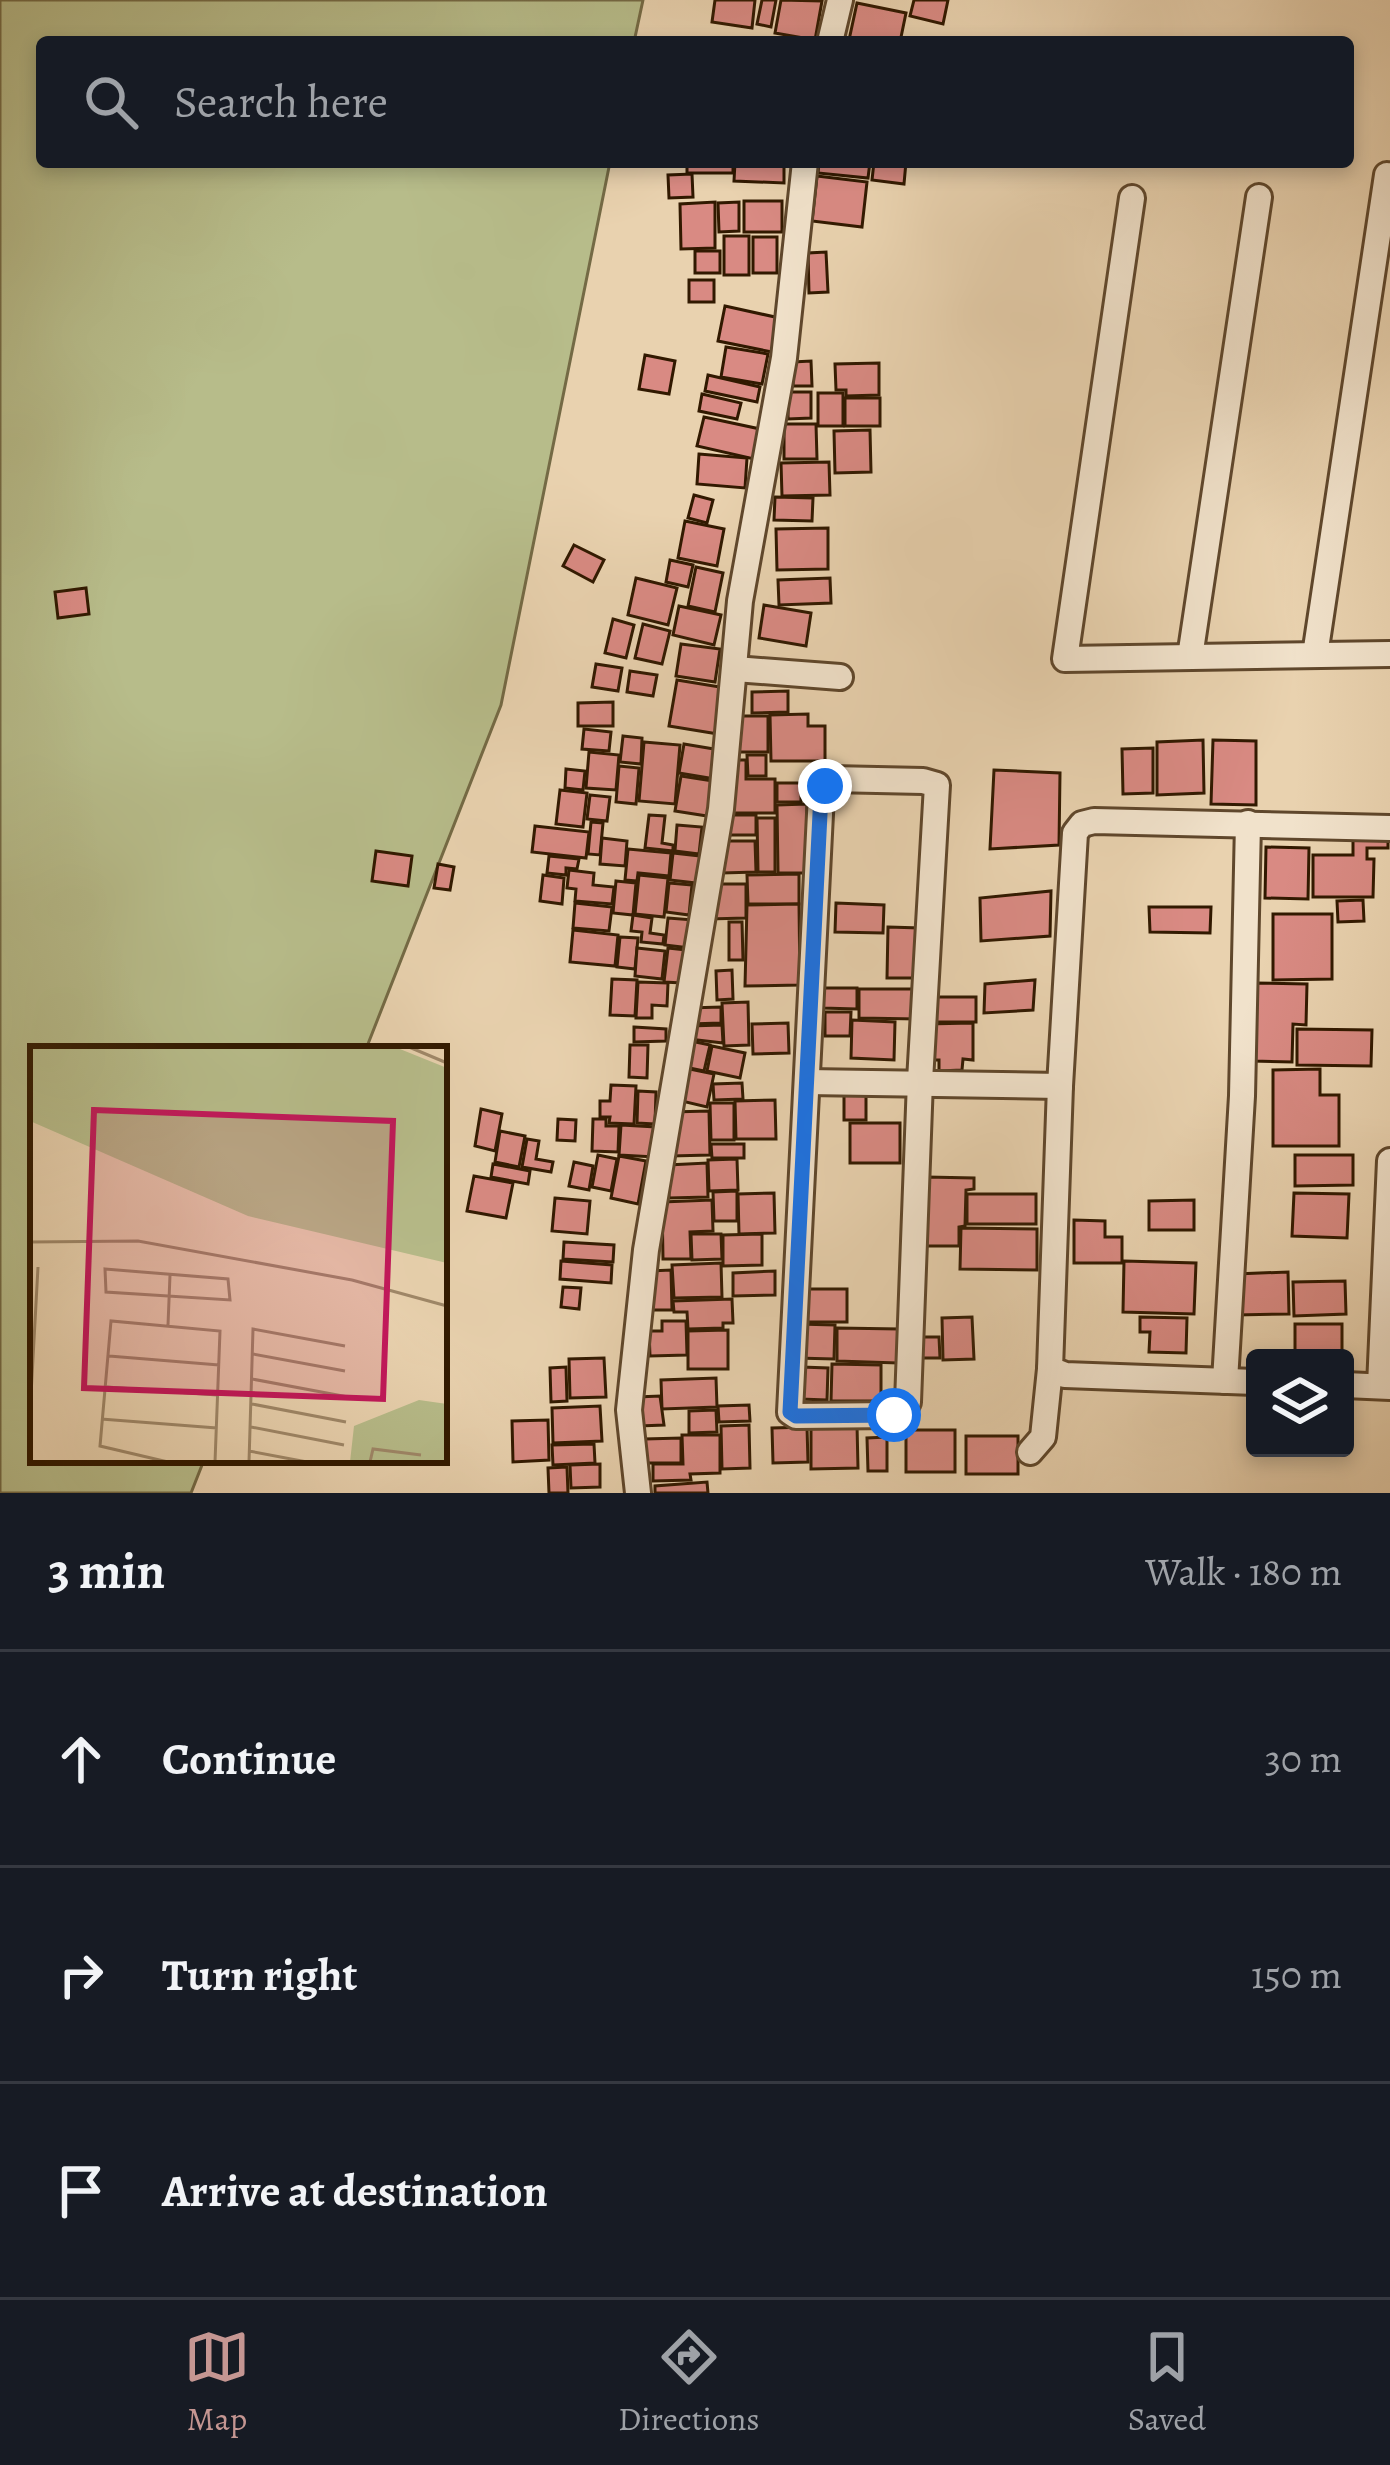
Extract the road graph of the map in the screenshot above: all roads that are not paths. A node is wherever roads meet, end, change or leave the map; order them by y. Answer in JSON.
{"nodes":[{"id":1,"x":839,"y":0,"type":"edge"},
{"id":2,"x":831,"y":36,"type":"edge"},
{"id":3,"x":805,"y":168,"type":"edge"},
{"id":4,"x":1387,"y":175,"type":"edge"},
{"id":5,"x":1259,"y":197,"type":"dead end"},
{"id":6,"x":1132,"y":198,"type":"dead end"},
{"id":7,"x":1390,"y":654,"type":"edge"},
{"id":8,"x":1315,"y":655,"type":"junction"},
{"id":9,"x":1190,"y":657,"type":"junction"},
{"id":10,"x":735,"y":669,"type":"junction"},
{"id":11,"x":840,"y":677,"type":"dead end"},
{"id":12,"x":1248,"y":823,"type":"junction"},
{"id":13,"x":1390,"y":828,"type":"edge"},
{"id":14,"x":920,"y":1081,"type":"junction"},
{"id":15,"x":807,"y":1082,"type":"junction"},
{"id":16,"x":1060,"y":1086,"type":"junction"},
{"id":17,"x":1390,"y":1160,"type":"edge"},
{"id":18,"x":1050,"y":1370,"type":"junction"},
{"id":19,"x":1226,"y":1381,"type":"junction"},
{"id":20,"x":1246,"y":1382,"type":"edge"},
{"id":21,"x":1354,"y":1384,"type":"edge"},
{"id":22,"x":1385,"y":1386,"type":"edge"},
{"id":23,"x":1030,"y":1452,"type":"dead end"},
{"id":24,"x":638,"y":1493,"type":"edge"}],
"edges":[{"from":1,"to":2,"type":"street"},
{"from":3,"to":10,"type":"street"},
{"from":4,"to":8,"type":"street"},
{"from":5,"to":9,"type":"street"},
{"from":6,"to":9,"type":"street"},
{"from":7,"to":8,"type":"street"},
{"from":8,"to":9,"type":"street"},
{"from":10,"to":11,"type":"street"},
{"from":10,"to":24,"type":"street"},
{"from":12,"to":13,"type":"street"},
{"from":12,"to":16,"type":"street"},
{"from":12,"to":19,"type":"street"},
{"from":14,"to":15,"type":"street"},
{"from":14,"to":15,"type":"street"},
{"from":14,"to":15,"type":"street"},
{"from":14,"to":16,"type":"street"},
{"from":16,"to":18,"type":"street"},
{"from":17,"to":22,"type":"street"},
{"from":18,"to":19,"type":"street"},
{"from":18,"to":23,"type":"street"},
{"from":19,"to":20,"type":"street"},
{"from":21,"to":22,"type":"street"}]}
